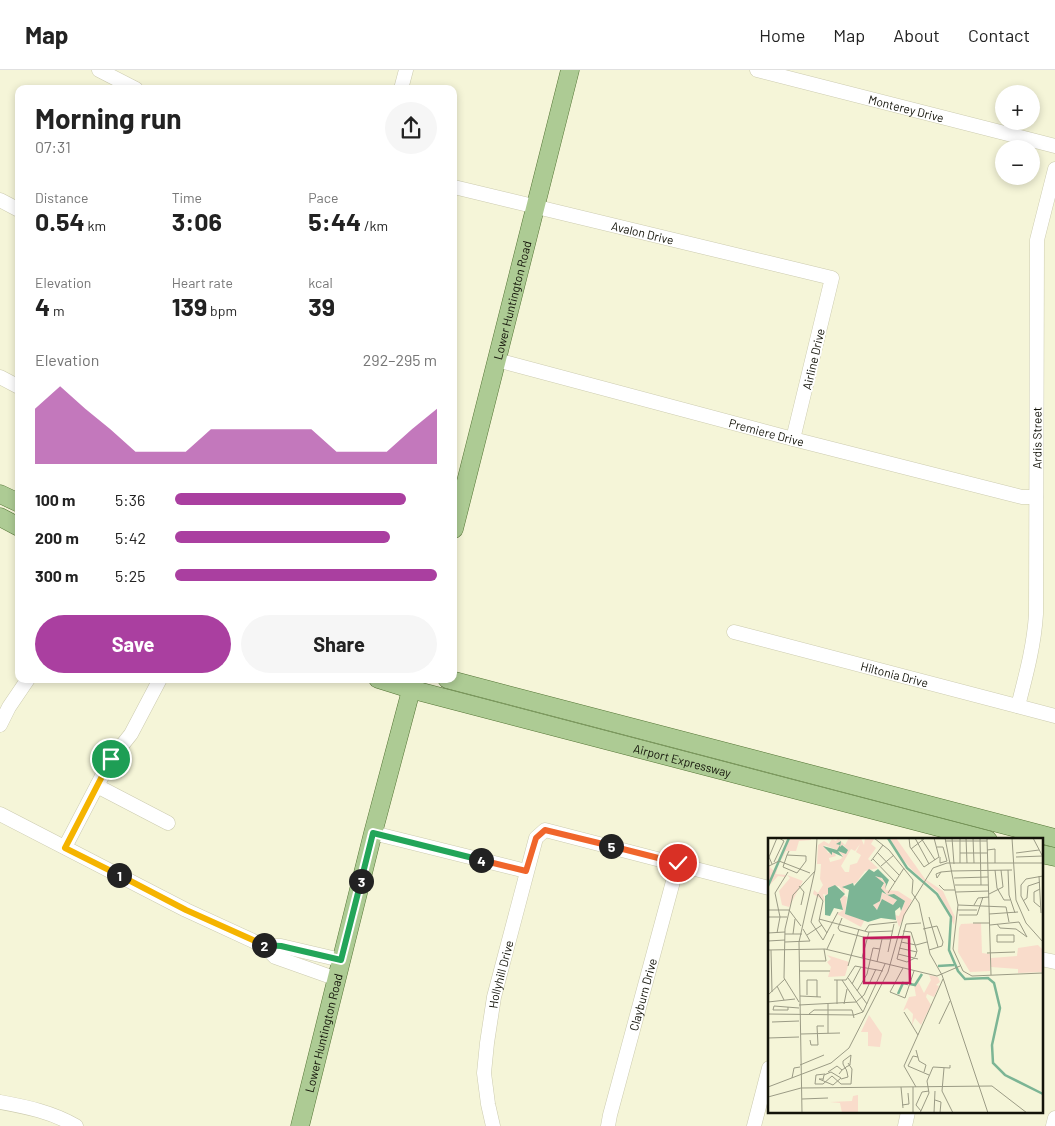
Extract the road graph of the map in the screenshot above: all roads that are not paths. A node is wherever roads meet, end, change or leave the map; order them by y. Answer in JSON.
{"nodes":[{"id":1,"x":99,"y":70,"type":"edge"},
{"id":2,"x":406,"y":70,"type":"edge"},
{"id":3,"x":570,"y":70,"type":"edge"},
{"id":4,"x":757,"y":70,"type":"edge"},
{"id":5,"x":128,"y":85,"type":"edge"},
{"id":6,"x":402,"y":85,"type":"edge"},
{"id":7,"x":1055,"y":146,"type":"edge"},
{"id":8,"x":1055,"y":169,"type":"edge"},
{"id":9,"x":457,"y":188,"type":"edge"},
{"id":10,"x":0,"y":200,"type":"edge"},
{"id":11,"x":535,"y":207,"type":"junction"},
{"id":12,"x":15,"y":208,"type":"edge"},
{"id":13,"x":832,"y":278,"type":"joint"},
{"id":14,"x":497,"y":360,"type":"junction"},
{"id":15,"x":0,"y":377,"type":"edge"},
{"id":16,"x":15,"y":385,"type":"edge"},
{"id":17,"x":793,"y":440,"type":"junction"},
{"id":18,"x":0,"y":494,"type":"edge"},
{"id":19,"x":1036,"y":497,"type":"junction"},
{"id":20,"x":15,"y":502,"type":"edge"},
{"id":21,"x":0,"y":517,"type":"edge"},
{"id":22,"x":457,"y":517,"type":"edge"},
{"id":23,"x":15,"y":525,"type":"edge"},
{"id":24,"x":734,"y":632,"type":"dead end"},
{"id":25,"x":457,"y":681,"type":"edge"},
{"id":26,"x":25,"y":683,"type":"edge"},
{"id":27,"x":158,"y":683,"type":"edge"},
{"id":28,"x":412,"y":684,"type":"edge"},
{"id":29,"x":1018,"y":706,"type":"junction"},
{"id":30,"x":1055,"y":716,"type":"edge"},
{"id":31,"x":0,"y":725,"type":"edge"},
{"id":32,"x":97,"y":786,"type":"junction"},
{"id":33,"x":0,"y":814,"type":"edge"},
{"id":34,"x":168,"y":823,"type":"dead end"},
{"id":35,"x":373,"y":833,"type":"junction"},
{"id":36,"x":981,"y":838,"type":"edge"},
{"id":37,"x":1055,"y":838,"type":"edge"},
{"id":38,"x":65,"y":848,"type":"junction"},
{"id":39,"x":1042,"y":854,"type":"edge"},
{"id":40,"x":1055,"y":857,"type":"edge"},
{"id":41,"x":678,"y":863,"type":"junction"},
{"id":42,"x":526,"y":871,"type":"junction"},
{"id":43,"x":768,"y":888,"type":"edge"},
{"id":44,"x":264,"y":946,"type":"junction"},
{"id":45,"x":1042,"y":959,"type":"edge"},
{"id":46,"x":341,"y":960,"type":"junction"},
{"id":47,"x":1055,"y":962,"type":"edge"},
{"id":48,"x":337,"y":978,"type":"junction"},
{"id":49,"x":768,"y":1072,"type":"edge"},
{"id":50,"x":0,"y":1102,"type":"edge"},
{"id":51,"x":1055,"y":1118,"type":"edge"},
{"id":52,"x":76,"y":1126,"type":"edge"},
{"id":53,"x":300,"y":1126,"type":"edge"},
{"id":54,"x":493,"y":1126,"type":"edge"},
{"id":55,"x":608,"y":1126,"type":"edge"},
{"id":56,"x":754,"y":1126,"type":"edge"},
{"id":57,"x":1053,"y":1126,"type":"edge"}],
"edges":[{"from":1,"to":5,"type":"street"},
{"from":2,"to":6,"type":"street"},
{"from":3,"to":11,"type":"main road","name":"Lower Huntington Road"},
{"from":4,"to":7,"type":"street","name":"Monterey Drive"},
{"from":8,"to":19,"type":"street","name":"Ardis Street"},
{"from":9,"to":11,"type":"street","name":"Avalon Drive"},
{"from":10,"to":12,"type":"street"},
{"from":11,"to":13,"type":"street","name":"Avalon Drive"},
{"from":11,"to":14,"type":"main road","name":"Lower Huntington Road"},
{"from":13,"to":17,"type":"street","name":"Airline Drive"},
{"from":14,"to":17,"type":"street","name":"Premiere Drive"},
{"from":14,"to":22,"type":"main road","name":"Lower Huntington Road"},
{"from":15,"to":16,"type":"street"},
{"from":17,"to":19,"type":"street","name":"Premiere Drive"},
{"from":18,"to":20,"type":"main road"},
{"from":19,"to":29,"type":"street","name":"Ardis Street"},
{"from":21,"to":23,"type":"main road"},
{"from":24,"to":29,"type":"street","name":"Hiltonia Drive"},
{"from":25,"to":37,"type":"main road","name":"Airport Expressway"},
{"from":26,"to":31,"type":"street"},
{"from":27,"to":32,"type":"street"},
{"from":28,"to":35,"type":"main road","name":"Lower Huntington Road"},
{"from":28,"to":36,"type":"main road","name":"Airport Expressway"},
{"from":29,"to":30,"type":"street","name":"Hiltonia Drive"},
{"from":32,"to":34,"type":"street"},
{"from":32,"to":38,"type":"street"},
{"from":33,"to":38,"type":"street"},
{"from":35,"to":42,"type":"street"},
{"from":35,"to":46,"type":"main road","name":"Lower Huntington Road"},
{"from":38,"to":44,"type":"street"},
{"from":39,"to":40,"type":"main road"},
{"from":41,"to":42,"type":"street","name":"Hollyhill Drive"},
{"from":41,"to":43,"type":"street"},
{"from":41,"to":55,"type":"street","name":"Clayburn Drive"},
{"from":42,"to":54,"type":"street","name":"Hollyhill Drive"},
{"from":44,"to":46,"type":"street"},
{"from":44,"to":48,"type":"street"},
{"from":45,"to":47,"type":"street"},
{"from":46,"to":48,"type":"main road","name":"Lower Huntington Road"},
{"from":48,"to":53,"type":"main road","name":"Lower Huntington Road"},
{"from":49,"to":56,"type":"street"},
{"from":50,"to":52,"type":"street"},
{"from":51,"to":57,"type":"street"}]}
